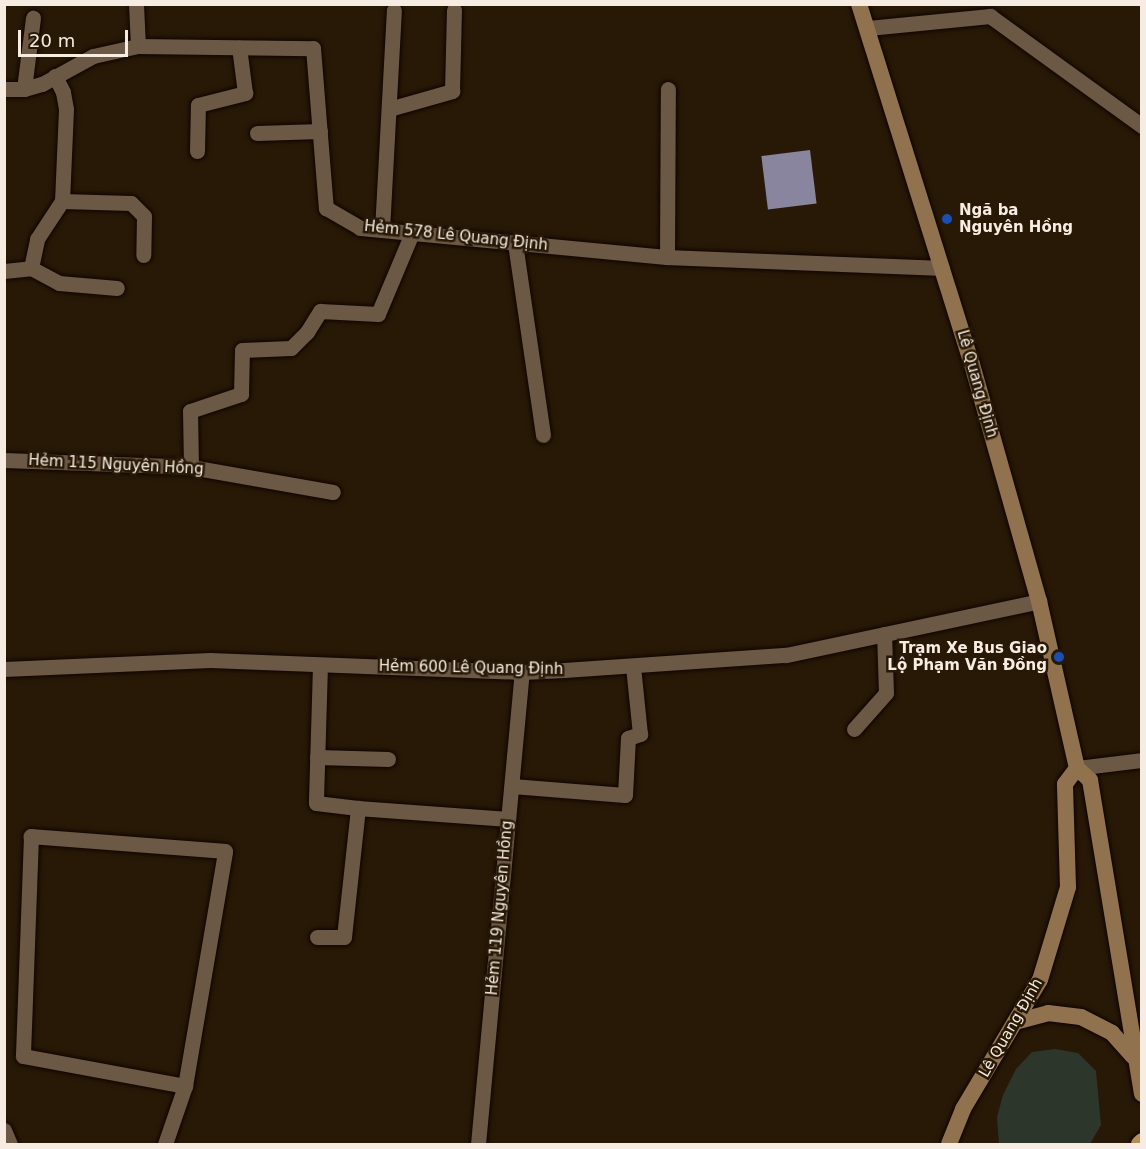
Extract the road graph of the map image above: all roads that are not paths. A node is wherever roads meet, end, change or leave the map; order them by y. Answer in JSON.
{"nodes":[{"id":1,"x":136,"y":4,"type":"edge"},
{"id":2,"x":860,"y":4,"type":"edge"},
{"id":3,"x":393,"y":10,"type":"dead end"},
{"id":4,"x":453,"y":10,"type":"dead end"},
{"id":5,"x":33,"y":18,"type":"dead end"},
{"id":6,"x":868,"y":28,"type":"junction"},
{"id":7,"x":138,"y":46,"type":"junction"},
{"id":8,"x":239,"y":47,"type":"junction"},
{"id":9,"x":55,"y":76,"type":"junction"},
{"id":10,"x":4,"y":89,"type":"edge"},
{"id":11,"x":24,"y":89,"type":"junction"},
{"id":12,"x":668,"y":89,"type":"dead end"},
{"id":13,"x":389,"y":109,"type":"junction"},
{"id":14,"x":1142,"y":126,"type":"edge"},
{"id":15,"x":320,"y":130,"type":"junction"},
{"id":16,"x":257,"y":133,"type":"dead end"},
{"id":17,"x":197,"y":151,"type":"dead end"},
{"id":18,"x":62,"y":201,"type":"junction"},
{"id":19,"x":382,"y":230,"type":"junction"},
{"id":20,"x":412,"y":233,"type":"junction"},
{"id":21,"x":514,"y":243,"type":"junction"},
{"id":22,"x":143,"y":255,"type":"dead end"},
{"id":23,"x":667,"y":257,"type":"junction"},
{"id":24,"x":31,"y":268,"type":"junction"},
{"id":25,"x":942,"y":268,"type":"junction"},
{"id":26,"x":4,"y":271,"type":"edge"},
{"id":27,"x":117,"y":288,"type":"dead end"},
{"id":28,"x":543,"y":435,"type":"dead end"},
{"id":29,"x":4,"y":460,"type":"edge"},
{"id":30,"x":191,"y":467,"type":"junction"},
{"id":31,"x":333,"y":492,"type":"dead end"},
{"id":32,"x":1039,"y":601,"type":"junction"},
{"id":33,"x":884,"y":634,"type":"junction"},
{"id":34,"x":320,"y":665,"type":"junction"},
{"id":35,"x":633,"y":666,"type":"junction"},
{"id":36,"x":4,"y":669,"type":"edge"},
{"id":37,"x":522,"y":672,"type":"junction"},
{"id":38,"x":854,"y":729,"type":"dead end"},
{"id":39,"x":317,"y":757,"type":"junction"},
{"id":40,"x":387,"y":759,"type":"dead end"},
{"id":41,"x":1142,"y":760,"type":"edge"},
{"id":42,"x":1077,"y":768,"type":"junction"},
{"id":43,"x":512,"y":786,"type":"junction"},
{"id":44,"x":358,"y":808,"type":"junction"},
{"id":45,"x":508,"y":819,"type":"junction"},
{"id":46,"x":317,"y":937,"type":"dead end"},
{"id":47,"x":1015,"y":1022,"type":"junction"},
{"id":48,"x":1135,"y":1059,"type":"junction"},
{"id":49,"x":185,"y":1086,"type":"junction"},
{"id":50,"x":1142,"y":1094,"type":"edge"},
{"id":51,"x":4,"y":1130,"type":"edge"},
{"id":52,"x":10,"y":1144,"type":"edge"},
{"id":53,"x":165,"y":1144,"type":"edge"},
{"id":54,"x":478,"y":1144,"type":"edge"},
{"id":55,"x":949,"y":1144,"type":"edge"}],
"edges":[{"from":1,"to":7,"type":"lane"},
{"from":2,"to":6,"type":"main road","name":"Lê Quang Định"},
{"from":3,"to":13,"type":"lane"},
{"from":4,"to":13,"type":"lane"},
{"from":5,"to":11,"type":"lane"},
{"from":6,"to":14,"type":"lane"},
{"from":6,"to":25,"type":"main road","name":"Lê Quang Định"},
{"from":7,"to":8,"type":"lane","name":"Hẻm 578 Lê Quang Định"},
{"from":7,"to":9,"type":"lane","name":"Hẻm 578 Lê Quang Định"},
{"from":8,"to":15,"type":"lane","name":"Hẻm 578 Lê Quang Định"},
{"from":8,"to":17,"type":"lane"},
{"from":9,"to":11,"type":"lane","name":"Hẻm 578 Lê Quang Định"},
{"from":9,"to":18,"type":"lane"},
{"from":10,"to":11,"type":"lane","name":"Hẻm 578 Lê Quang Định"},
{"from":12,"to":23,"type":"lane"},
{"from":13,"to":19,"type":"lane"},
{"from":15,"to":16,"type":"lane"},
{"from":15,"to":19,"type":"lane","name":"Hẻm 578 Lê Quang Định"},
{"from":18,"to":22,"type":"lane"},
{"from":18,"to":24,"type":"lane"},
{"from":19,"to":20,"type":"lane","name":"Hẻm 578 Lê Quang Định"},
{"from":20,"to":21,"type":"lane","name":"Hẻm 578 Lê Quang Định"},
{"from":20,"to":30,"type":"lane"},
{"from":21,"to":23,"type":"lane","name":"Hẻm 578 Lê Quang Định"},
{"from":21,"to":28,"type":"lane"},
{"from":23,"to":25,"type":"lane","name":"Hẻm 578 Lê Quang Định"},
{"from":24,"to":26,"type":"lane"},
{"from":24,"to":27,"type":"lane"},
{"from":25,"to":32,"type":"main road","name":"Lê Quang Định"},
{"from":29,"to":30,"type":"lane","name":"Hẻm 115 Nguyên Hồng"},
{"from":30,"to":31,"type":"lane","name":"Hẻm 115 Nguyên Hồng"},
{"from":32,"to":33,"type":"lane","name":"Hẻm 600 Lê Quang Định"},
{"from":32,"to":42,"type":"main road","name":"Lê Quang Định"},
{"from":33,"to":35,"type":"lane","name":"Hẻm 600 Lê Quang Định"},
{"from":33,"to":38,"type":"lane"},
{"from":34,"to":36,"type":"lane","name":"Hẻm 600 Lê Quang Định"},
{"from":34,"to":37,"type":"lane","name":"Hẻm 600 Lê Quang Định"},
{"from":34,"to":39,"type":"lane"},
{"from":35,"to":37,"type":"lane","name":"Hẻm 600 Lê Quang Định"},
{"from":35,"to":43,"type":"lane"},
{"from":37,"to":43,"type":"lane","name":"Hẻm 119 Nguyên Hồng"},
{"from":39,"to":40,"type":"lane"},
{"from":39,"to":44,"type":"lane"},
{"from":41,"to":42,"type":"lane"},
{"from":42,"to":47,"type":"main road","name":"Lê Quang Định"},
{"from":42,"to":48,"type":"main road","name":"Lê Quang Định"},
{"from":43,"to":45,"type":"lane","name":"Hẻm 119 Nguyên Hồng"},
{"from":44,"to":45,"type":"lane"},
{"from":44,"to":46,"type":"lane"},
{"from":45,"to":54,"type":"lane","name":"Hẻm 119 Nguyên Hồng"},
{"from":47,"to":48,"type":"main road"},
{"from":47,"to":55,"type":"main road","name":"Lê Quang Định"},
{"from":48,"to":50,"type":"main road","name":"Lê Quang Định"},
{"from":49,"to":49,"type":"lane"},
{"from":49,"to":53,"type":"lane"},
{"from":51,"to":52,"type":"lane"}]}
